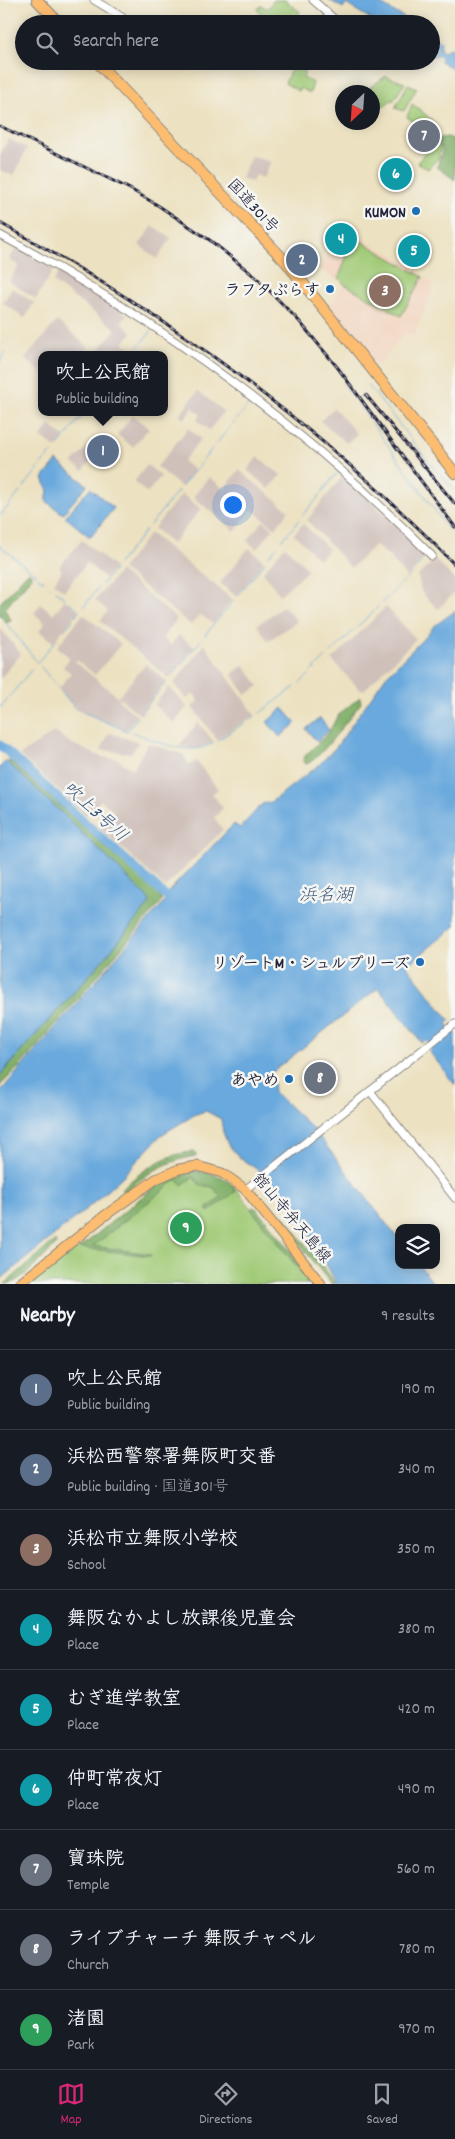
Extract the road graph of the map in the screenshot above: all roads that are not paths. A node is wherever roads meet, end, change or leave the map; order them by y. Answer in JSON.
{"nodes":[{"id":1,"x":37,"y":0,"type":"edge"},
{"id":2,"x":94,"y":0,"type":"edge"},
{"id":3,"x":313,"y":0,"type":"edge"},
{"id":4,"x":51,"y":15,"type":"edge"},
{"id":5,"x":119,"y":15,"type":"edge"},
{"id":6,"x":330,"y":15,"type":"edge"},
{"id":7,"x":105,"y":70,"type":"edge"},
{"id":8,"x":0,"y":235,"type":"edge"},
{"id":9,"x":455,"y":473,"type":"edge"},
{"id":10,"x":432,"y":556,"type":"dead end"},
{"id":11,"x":453,"y":1026,"type":"edge"},
{"id":12,"x":370,"y":1091,"type":"junction"},
{"id":13,"x":250,"y":1186,"type":"junction"},
{"id":14,"x":455,"y":1198,"type":"edge"},
{"id":15,"x":20,"y":1284,"type":"edge"},
{"id":16,"x":321,"y":1284,"type":"edge"},
{"id":17,"x":329,"y":1284,"type":"edge"}],
"edges":[{"from":1,"to":4,"type":"highway"},
{"from":2,"to":5,"type":"street"},
{"from":3,"to":6,"type":"street"},
{"from":7,"to":9,"type":"highway","name":"国道301号"},
{"from":8,"to":10,"type":"street"},
{"from":11,"to":12,"type":"street"},
{"from":12,"to":13,"type":"street"},
{"from":12,"to":14,"type":"street"},
{"from":13,"to":15,"type":"main road","name":"舘山寺弁天島線"},
{"from":13,"to":16,"type":"main road","name":"舘山寺弁天島線"},
{"from":13,"to":17,"type":"main road","name":"舘山寺弁天島線"}]}
